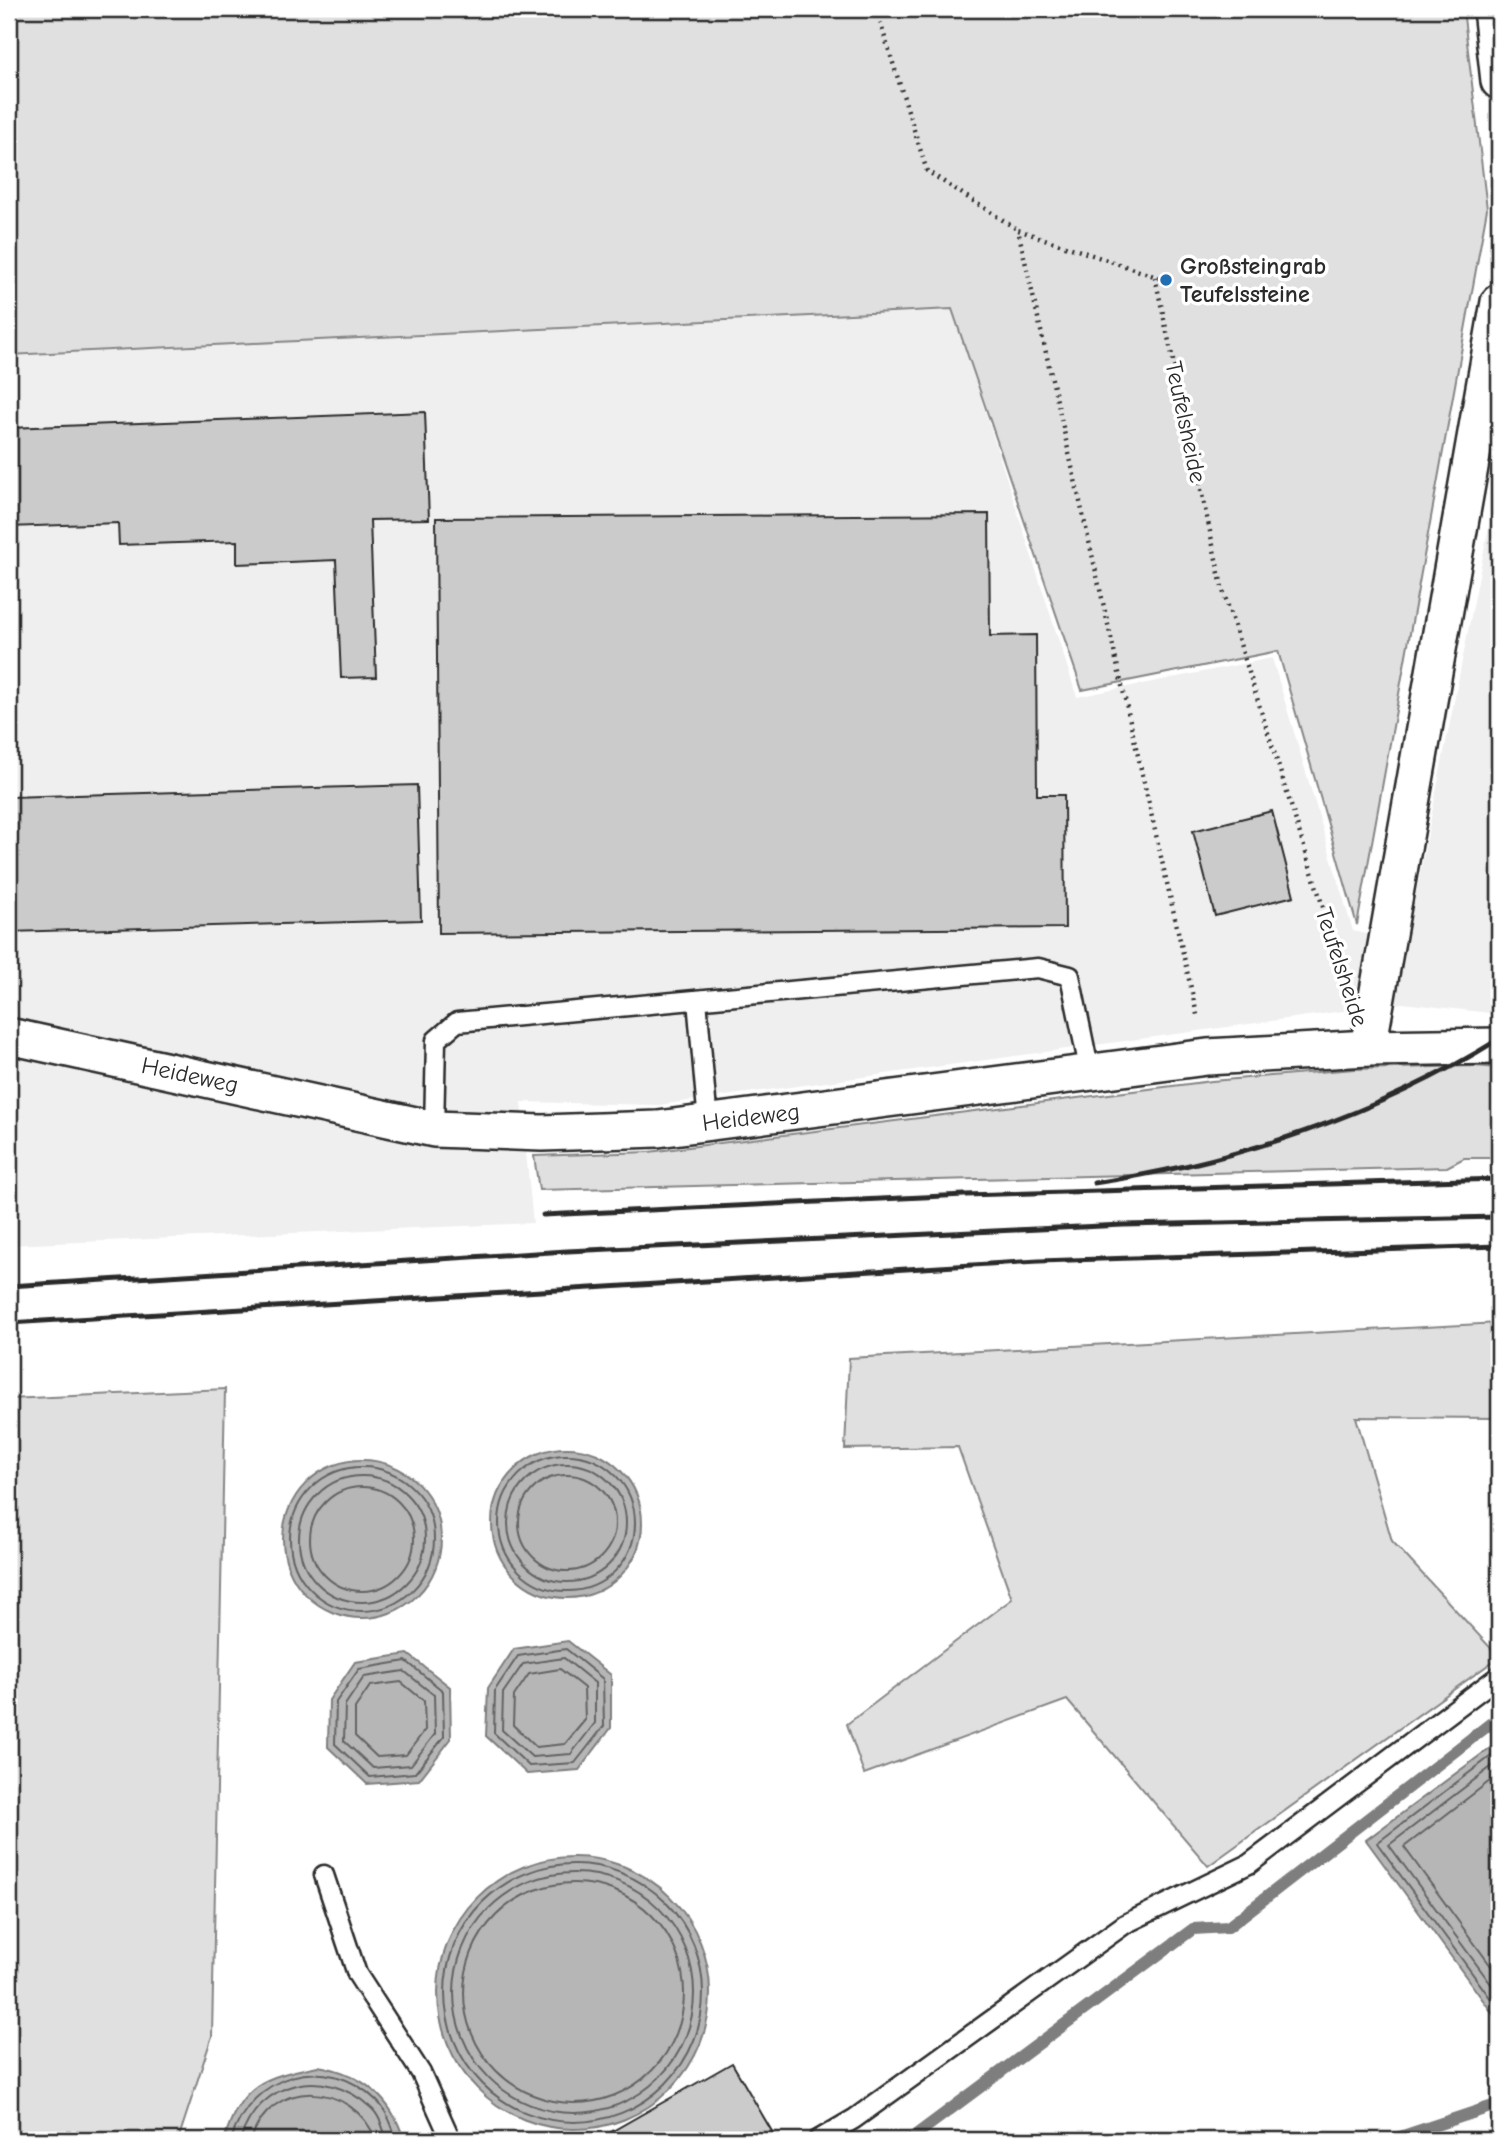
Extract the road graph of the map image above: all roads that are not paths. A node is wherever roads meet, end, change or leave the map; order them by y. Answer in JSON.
{"nodes":[{"id":1,"x":1491,"y":9,"type":"edge"},
{"id":2,"x":1499,"y":81,"type":"edge"},
{"id":3,"x":1499,"y":302,"type":"edge"},
{"id":4,"x":697,"y":1000,"type":"junction"},
{"id":5,"x":9,"y":1036,"type":"edge"},
{"id":6,"x":1499,"y":1046,"type":"edge"},
{"id":7,"x":1368,"y":1048,"type":"junction"},
{"id":8,"x":1090,"y":1073,"type":"junction"},
{"id":9,"x":708,"y":1123,"type":"junction"},
{"id":10,"x":434,"y":1129,"type":"junction"},
{"id":11,"x":1499,"y":1676,"type":"edge"},
{"id":12,"x":324,"y":1875,"type":"dead end"},
{"id":13,"x":451,"y":2140,"type":"edge"},
{"id":14,"x":817,"y":2140,"type":"edge"}],
"edges":[{"from":1,"to":2,"type":"street"},
{"from":3,"to":7,"type":"street","name":"Teufelsheide"},
{"from":4,"to":8,"type":"lane"},
{"from":4,"to":9,"type":"lane"},
{"from":4,"to":10,"type":"lane"},
{"from":5,"to":10,"type":"street","name":"Heideweg"},
{"from":6,"to":7,"type":"street","name":"Heideweg"},
{"from":7,"to":8,"type":"street","name":"Heideweg"},
{"from":8,"to":9,"type":"street","name":"Heideweg"},
{"from":9,"to":10,"type":"street","name":"Heideweg"},
{"from":11,"to":14,"type":"lane"},
{"from":12,"to":13,"type":"lane"}]}
